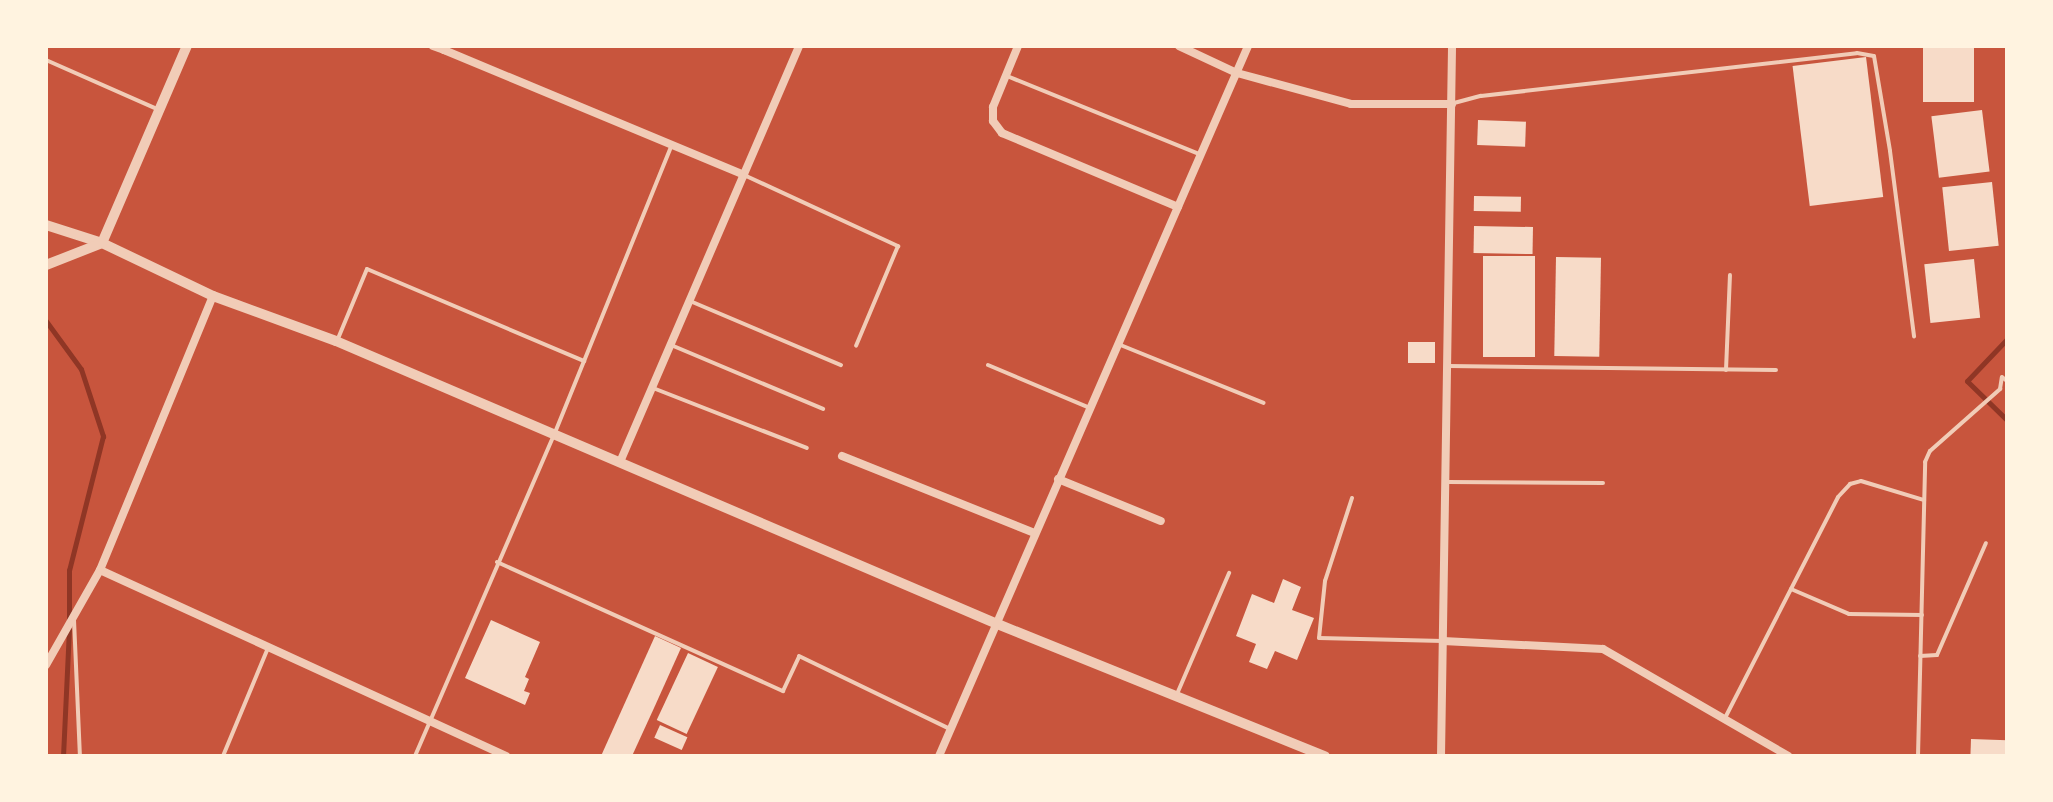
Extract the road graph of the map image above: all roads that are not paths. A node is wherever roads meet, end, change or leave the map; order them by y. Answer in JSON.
{"nodes":[{"id":1,"x":187,"y":46,"type":"edge"},
{"id":2,"x":433,"y":46,"type":"edge"},
{"id":3,"x":799,"y":46,"type":"edge"},
{"id":4,"x":1018,"y":46,"type":"edge"},
{"id":5,"x":1179,"y":46,"type":"edge"},
{"id":6,"x":1248,"y":46,"type":"edge"},
{"id":7,"x":1452,"y":46,"type":"edge"},
{"id":8,"x":445,"y":48,"type":"edge"},
{"id":9,"x":46,"y":60,"type":"edge"},
{"id":10,"x":1237,"y":73,"type":"junction"},
{"id":11,"x":1006,"y":76,"type":"junction"},
{"id":12,"x":1452,"y":104,"type":"junction"},
{"id":13,"x":159,"y":110,"type":"junction"},
{"id":14,"x":672,"y":145,"type":"junction"},
{"id":15,"x":1201,"y":155,"type":"junction"},
{"id":16,"x":744,"y":175,"type":"junction"},
{"id":17,"x":1178,"y":207,"type":"junction"},
{"id":18,"x":48,"y":223,"type":"edge"},
{"id":19,"x":102,"y":243,"type":"junction"},
{"id":20,"x":46,"y":265,"type":"edge"},
{"id":21,"x":1730,"y":275,"type":"dead end"},
{"id":22,"x":213,"y":296,"type":"junction"},
{"id":23,"x":690,"y":301,"type":"junction"},
{"id":24,"x":1914,"y":336,"type":"dead end"},
{"id":25,"x":336,"y":341,"type":"junction"},
{"id":26,"x":1118,"y":344,"type":"junction"},
{"id":27,"x":671,"y":345,"type":"junction"},
{"id":28,"x":856,"y":346,"type":"dead end"},
{"id":29,"x":584,"y":361,"type":"junction"},
{"id":30,"x":841,"y":365,"type":"dead end"},
{"id":31,"x":988,"y":365,"type":"dead end"},
{"id":32,"x":1449,"y":366,"type":"junction"},
{"id":33,"x":1726,"y":370,"type":"junction"},
{"id":34,"x":1776,"y":370,"type":"dead end"},
{"id":35,"x":2007,"y":381,"type":"edge"},
{"id":36,"x":652,"y":387,"type":"junction"},
{"id":37,"x":1264,"y":403,"type":"dead end"},
{"id":38,"x":1090,"y":408,"type":"junction"},
{"id":39,"x":823,"y":409,"type":"dead end"},
{"id":40,"x":554,"y":435,"type":"junction"},
{"id":41,"x":807,"y":448,"type":"dead end"},
{"id":42,"x":842,"y":456,"type":"dead end"},
{"id":43,"x":620,"y":462,"type":"junction"},
{"id":44,"x":1058,"y":479,"type":"junction"},
{"id":45,"x":1448,"y":482,"type":"junction"},
{"id":46,"x":1603,"y":483,"type":"dead end"},
{"id":47,"x":1352,"y":498,"type":"dead end"},
{"id":48,"x":1924,"y":500,"type":"junction"},
{"id":49,"x":1161,"y":521,"type":"dead end"},
{"id":50,"x":1035,"y":533,"type":"junction"},
{"id":51,"x":1986,"y":543,"type":"dead end"},
{"id":52,"x":497,"y":562,"type":"junction"},
{"id":53,"x":100,"y":570,"type":"junction"},
{"id":54,"x":1229,"y":573,"type":"dead end"},
{"id":55,"x":1791,"y":589,"type":"junction"},
{"id":56,"x":1922,"y":615,"type":"junction"},
{"id":57,"x":73,"y":619,"type":"junction"},
{"id":58,"x":995,"y":623,"type":"junction"},
{"id":59,"x":1443,"y":641,"type":"junction"},
{"id":60,"x":268,"y":648,"type":"junction"},
{"id":61,"x":1920,"y":656,"type":"junction"},
{"id":62,"x":46,"y":665,"type":"edge"},
{"id":63,"x":1176,"y":696,"type":"junction"},
{"id":64,"x":1725,"y":718,"type":"junction"},
{"id":65,"x":429,"y":722,"type":"junction"},
{"id":66,"x":950,"y":729,"type":"junction"},
{"id":67,"x":80,"y":756,"type":"edge"},
{"id":68,"x":223,"y":756,"type":"edge"},
{"id":69,"x":415,"y":756,"type":"edge"},
{"id":70,"x":506,"y":756,"type":"edge"},
{"id":71,"x":939,"y":756,"type":"edge"},
{"id":72,"x":1325,"y":756,"type":"edge"},
{"id":73,"x":1441,"y":756,"type":"edge"},
{"id":74,"x":1788,"y":756,"type":"edge"},
{"id":75,"x":1918,"y":756,"type":"edge"}],
"edges":[{"from":1,"to":13,"type":"street"},
{"from":2,"to":8,"type":"street"},
{"from":3,"to":16,"type":"street"},
{"from":4,"to":11,"type":"street"},
{"from":5,"to":10,"type":"street"},
{"from":6,"to":10,"type":"street"},
{"from":7,"to":12,"type":"street"},
{"from":8,"to":14,"type":"street"},
{"from":9,"to":13,"type":"lane"},
{"from":10,"to":12,"type":"street"},
{"from":10,"to":15,"type":"street"},
{"from":11,"to":15,"type":"lane"},
{"from":11,"to":17,"type":"street"},
{"from":12,"to":24,"type":"lane"},
{"from":12,"to":32,"type":"street"},
{"from":13,"to":19,"type":"street"},
{"from":14,"to":16,"type":"street"},
{"from":14,"to":29,"type":"lane"},
{"from":15,"to":17,"type":"street"},
{"from":16,"to":23,"type":"street"},
{"from":16,"to":28,"type":"lane"},
{"from":17,"to":26,"type":"street"},
{"from":18,"to":19,"type":"street"},
{"from":19,"to":20,"type":"street"},
{"from":19,"to":22,"type":"street"},
{"from":21,"to":33,"type":"lane"},
{"from":22,"to":25,"type":"street"},
{"from":22,"to":53,"type":"street"},
{"from":23,"to":27,"type":"street"},
{"from":23,"to":30,"type":"lane"},
{"from":25,"to":29,"type":"lane"},
{"from":25,"to":40,"type":"street"},
{"from":26,"to":37,"type":"lane"},
{"from":26,"to":38,"type":"street"},
{"from":27,"to":36,"type":"street"},
{"from":27,"to":39,"type":"lane"},
{"from":29,"to":40,"type":"lane"},
{"from":31,"to":38,"type":"lane"},
{"from":32,"to":33,"type":"lane"},
{"from":32,"to":45,"type":"street"},
{"from":33,"to":34,"type":"lane"},
{"from":35,"to":48,"type":"lane"},
{"from":36,"to":41,"type":"lane"},
{"from":36,"to":43,"type":"street"},
{"from":38,"to":44,"type":"street"},
{"from":40,"to":43,"type":"street"},
{"from":40,"to":52,"type":"lane"},
{"from":42,"to":50,"type":"street"},
{"from":43,"to":58,"type":"street"},
{"from":44,"to":49,"type":"street"},
{"from":44,"to":50,"type":"street"},
{"from":45,"to":46,"type":"lane"},
{"from":45,"to":59,"type":"street"},
{"from":47,"to":59,"type":"lane"},
{"from":48,"to":55,"type":"lane"},
{"from":48,"to":56,"type":"lane"},
{"from":50,"to":58,"type":"street"},
{"from":51,"to":61,"type":"lane"},
{"from":52,"to":65,"type":"lane"},
{"from":52,"to":66,"type":"lane"},
{"from":53,"to":57,"type":"street"},
{"from":53,"to":60,"type":"street"},
{"from":54,"to":63,"type":"lane"},
{"from":55,"to":56,"type":"lane"},
{"from":55,"to":64,"type":"lane"},
{"from":56,"to":61,"type":"lane"},
{"from":57,"to":62,"type":"street"},
{"from":57,"to":67,"type":"lane"},
{"from":58,"to":63,"type":"street"},
{"from":58,"to":66,"type":"street"},
{"from":59,"to":64,"type":"street"},
{"from":59,"to":73,"type":"street"},
{"from":60,"to":65,"type":"street"},
{"from":60,"to":68,"type":"lane"},
{"from":61,"to":75,"type":"lane"},
{"from":63,"to":72,"type":"street"},
{"from":64,"to":74,"type":"street"},
{"from":65,"to":69,"type":"lane"},
{"from":65,"to":70,"type":"street"},
{"from":66,"to":71,"type":"street"}]}
